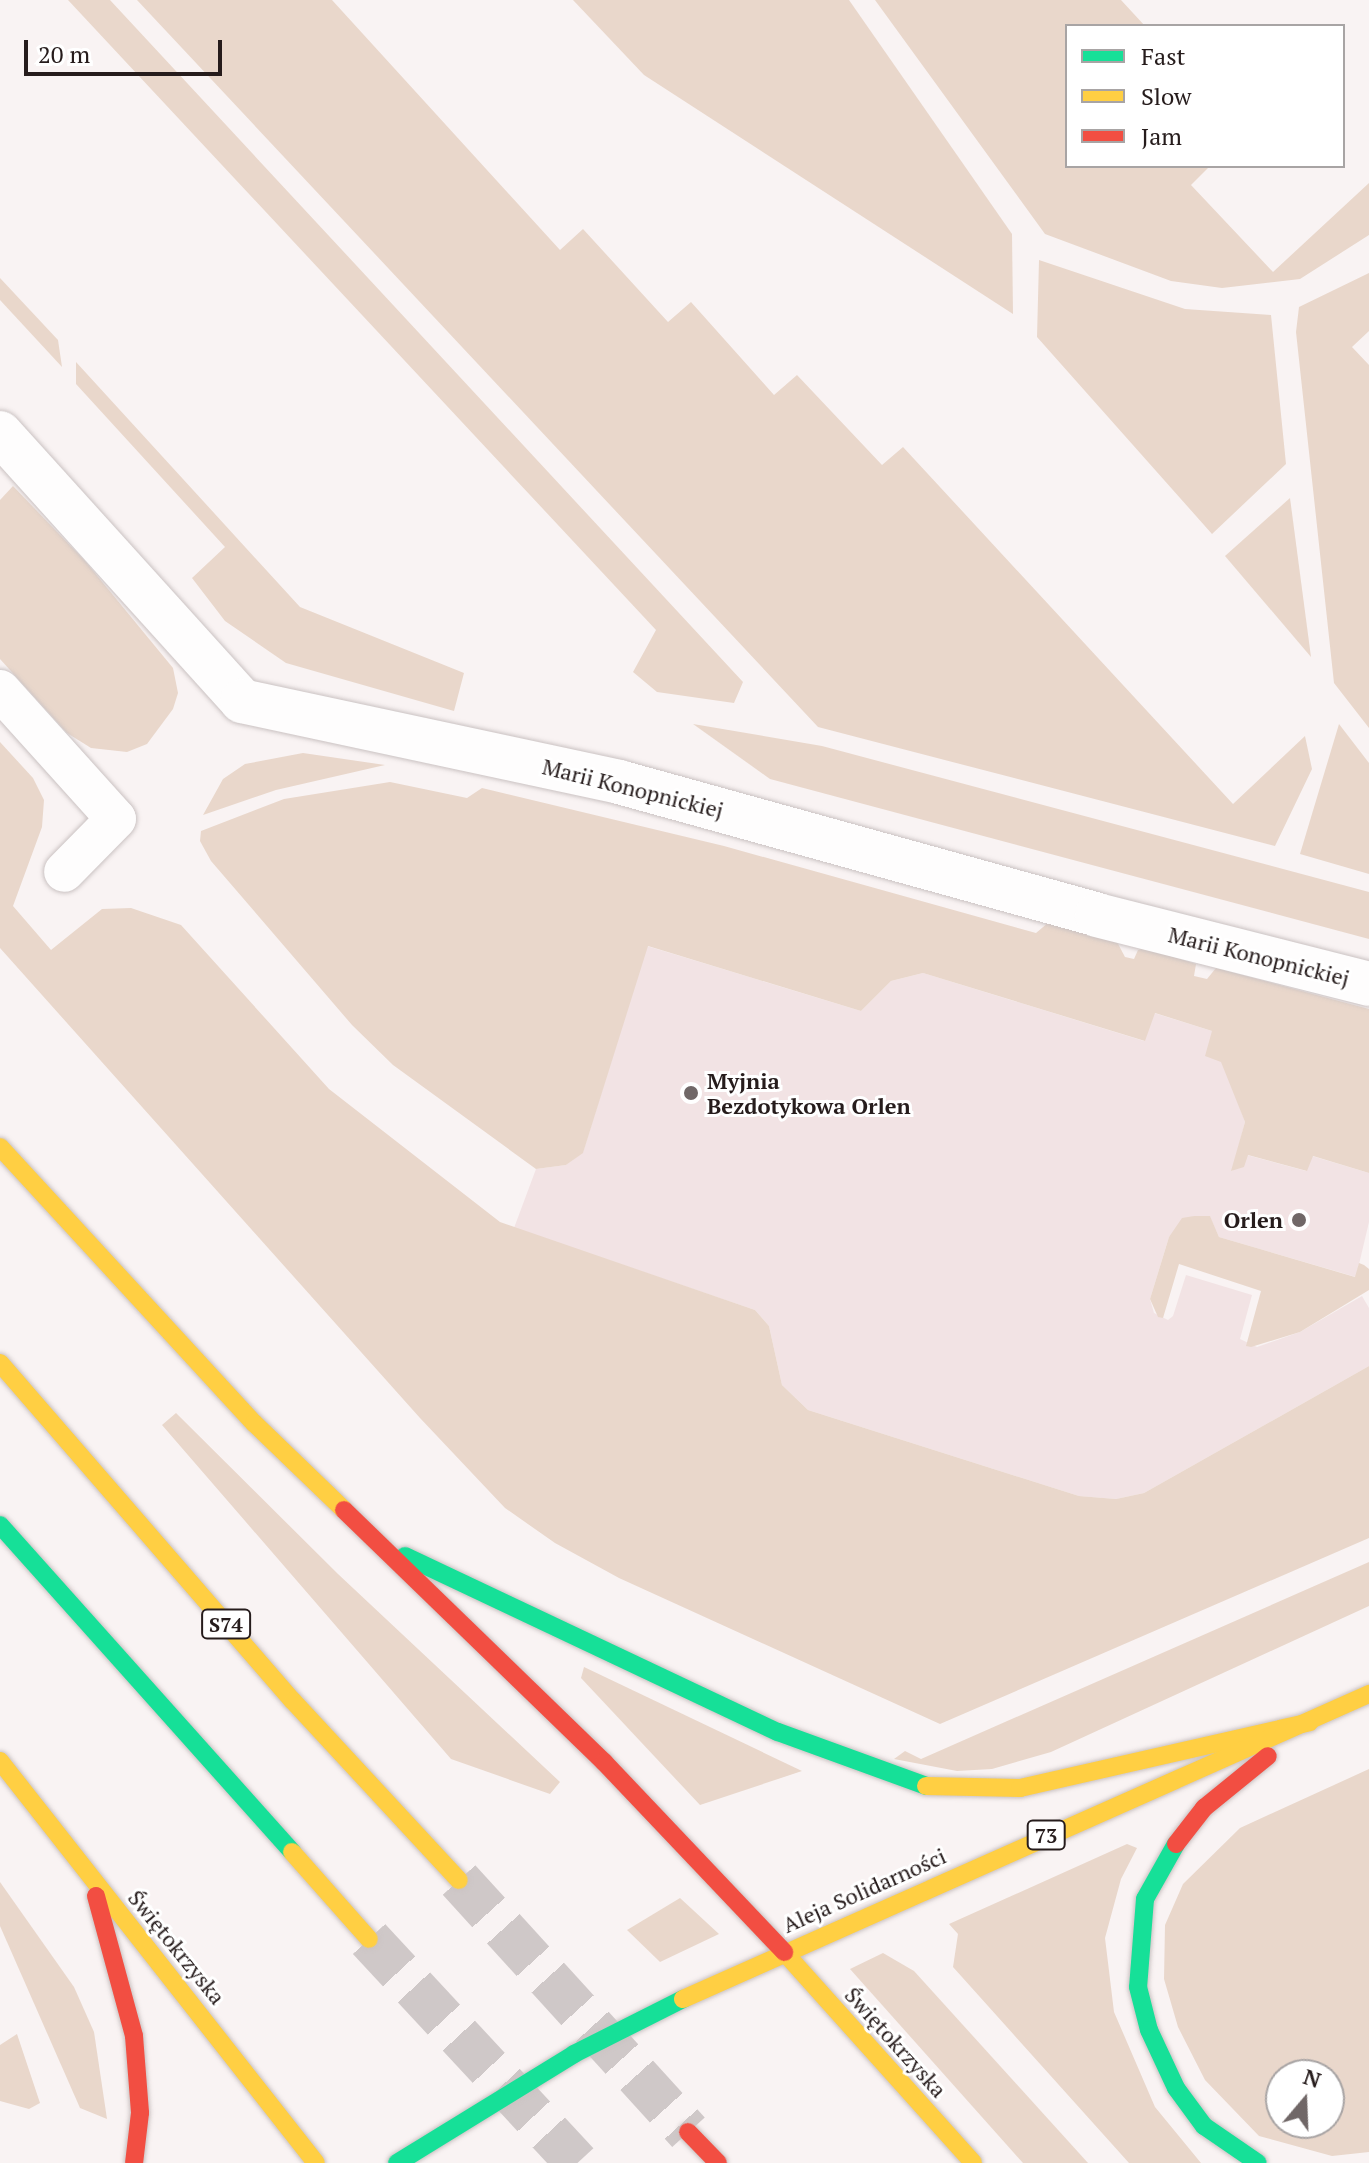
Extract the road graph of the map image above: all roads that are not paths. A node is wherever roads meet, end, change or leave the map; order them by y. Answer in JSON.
{"nodes":[{"id":1,"x":0,"y":433,"type":"edge"},
{"id":2,"x":0,"y":690,"type":"edge"},
{"id":3,"x":64,"y":872,"type":"dead end"},
{"id":4,"x":1369,"y":984,"type":"edge"},
{"id":5,"x":0,"y":1147,"type":"edge"},
{"id":6,"x":0,"y":1363,"type":"edge"},
{"id":7,"x":0,"y":1525,"type":"edge"},
{"id":8,"x":368,"y":1537,"type":"junction"},
{"id":9,"x":1369,"y":1694,"type":"edge"},
{"id":10,"x":1310,"y":1722,"type":"junction"},
{"id":11,"x":0,"y":1761,"type":"edge"},
{"id":12,"x":92,"y":1879,"type":"junction"},
{"id":13,"x":459,"y":1880,"type":"tunnel mouth"},
{"id":14,"x":369,"y":1939,"type":"tunnel mouth"},
{"id":15,"x":784,"y":1952,"type":"junction"},
{"id":16,"x":688,"y":2132,"type":"tunnel mouth"},
{"id":17,"x":134,"y":2163,"type":"edge"},
{"id":18,"x":316,"y":2163,"type":"edge"},
{"id":19,"x":397,"y":2163,"type":"edge"},
{"id":20,"x":718,"y":2163,"type":"edge"},
{"id":21,"x":973,"y":2163,"type":"edge"},
{"id":22,"x":1258,"y":2163,"type":"edge"}],
"edges":[{"from":1,"to":4,"type":"street","name":"Marii Konopnickiej"},
{"from":2,"to":3,"type":"lane"},
{"from":5,"to":8,"type":"main road","name":"Świętokrzyska"},
{"from":6,"to":13,"type":"main road","number":"S74"},
{"from":7,"to":14,"type":"main road"},
{"from":8,"to":10,"type":"main road"},
{"from":8,"to":15,"type":"main road","name":"Świętokrzyska"},
{"from":9,"to":10,"type":"main road","name":"Aleja Solidarności","number":"73"},
{"from":10,"to":15,"type":"main road","name":"Aleja Solidarności","number":"73"},
{"from":10,"to":22,"type":"main road"},
{"from":11,"to":12,"type":"main road","name":"Świętokrzyska"},
{"from":12,"to":17,"type":"main road"},
{"from":12,"to":18,"type":"main road","name":"Świętokrzyska"},
{"from":15,"to":19,"type":"main road","name":"Aleja Solidarności","number":"73"},
{"from":15,"to":21,"type":"main road","name":"Świętokrzyska"},
{"from":16,"to":20,"type":"main road"}]}
